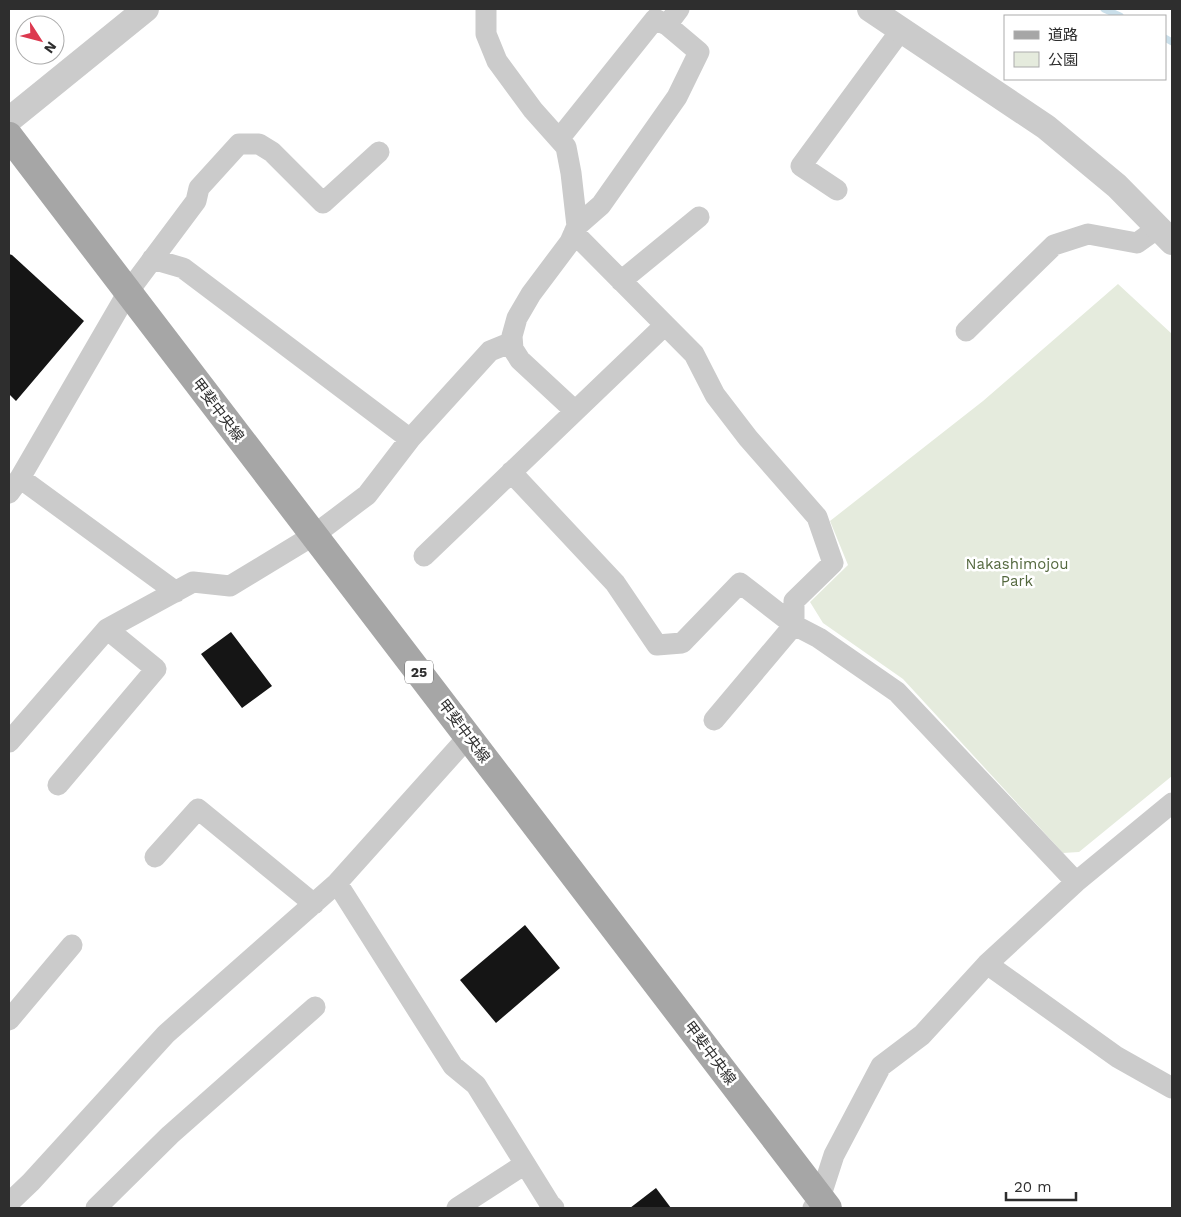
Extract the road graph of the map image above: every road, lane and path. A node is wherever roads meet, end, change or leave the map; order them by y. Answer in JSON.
{"nodes":[{"id":1,"x":146,"y":9,"type":"edge"},
{"id":2,"x":486,"y":9,"type":"edge"},
{"id":3,"x":870,"y":9,"type":"edge"},
{"id":4,"x":673,"y":17,"type":"edge"},
{"id":5,"x":901,"y":30,"type":"junction"},
{"id":6,"x":9,"y":120,"type":"edge"},
{"id":7,"x":9,"y":136,"type":"edge"},
{"id":8,"x":559,"y":139,"type":"junction"},
{"id":9,"x":379,"y":152,"type":"dead end"},
{"id":10,"x":837,"y":190,"type":"dead end"},
{"id":11,"x":700,"y":217,"type":"dead end"},
{"id":12,"x":575,"y":230,"type":"junction"},
{"id":13,"x":1165,"y":235,"type":"edge"},
{"id":14,"x":152,"y":259,"type":"junction"},
{"id":15,"x":621,"y":280,"type":"junction"},
{"id":16,"x":128,"y":292,"type":"junction"},
{"id":17,"x":665,"y":325,"type":"junction"},
{"id":18,"x":966,"y":331,"type":"dead end"},
{"id":19,"x":512,"y":342,"type":"junction"},
{"id":20,"x":575,"y":411,"type":"junction"},
{"id":21,"x":410,"y":439,"type":"junction"},
{"id":22,"x":511,"y":472,"type":"junction"},
{"id":23,"x":14,"y":486,"type":"edge"},
{"id":24,"x":314,"y":535,"type":"junction"},
{"id":25,"x":424,"y":556,"type":"dead end"},
{"id":26,"x":176,"y":592,"type":"junction"},
{"id":27,"x":794,"y":625,"type":"junction"},
{"id":28,"x":107,"y":629,"type":"junction"},
{"id":29,"x":714,"y":720,"type":"dead end"},
{"id":30,"x":468,"y":736,"type":"junction"},
{"id":31,"x":9,"y":742,"type":"edge"},
{"id":32,"x":58,"y":785,"type":"dead end"},
{"id":33,"x":1172,"y":803,"type":"edge"},
{"id":34,"x":155,"y":857,"type":"dead end"},
{"id":35,"x":1076,"y":882,"type":"junction"},
{"id":36,"x":337,"y":883,"type":"junction"},
{"id":37,"x":314,"y":904,"type":"junction"},
{"id":38,"x":72,"y":945,"type":"dead end"},
{"id":39,"x":987,"y":964,"type":"junction"},
{"id":40,"x":315,"y":1007,"type":"dead end"},
{"id":41,"x":9,"y":1020,"type":"edge"},
{"id":42,"x":1172,"y":1088,"type":"edge"},
{"id":43,"x":525,"y":1164,"type":"junction"},
{"id":44,"x":9,"y":1203,"type":"edge"},
{"id":45,"x":820,"y":1205,"type":"edge"},
{"id":46,"x":96,"y":1208,"type":"edge"},
{"id":47,"x":456,"y":1208,"type":"edge"},
{"id":48,"x":554,"y":1208,"type":"edge"}],
"edges":[{"from":1,"to":6,"type":"street"},
{"from":2,"to":8,"type":"street"},
{"from":3,"to":5,"type":"street"},
{"from":4,"to":8,"type":"street"},
{"from":4,"to":12,"type":"street"},
{"from":5,"to":10,"type":"street"},
{"from":5,"to":13,"type":"street"},
{"from":7,"to":16,"type":"main road","name":"甲斐中央線","number":"25"},
{"from":8,"to":12,"type":"street"},
{"from":9,"to":14,"type":"street"},
{"from":11,"to":15,"type":"street"},
{"from":12,"to":15,"type":"street"},
{"from":12,"to":19,"type":"street"},
{"from":13,"to":18,"type":"street"},
{"from":14,"to":16,"type":"street"},
{"from":14,"to":21,"type":"street"},
{"from":15,"to":17,"type":"street"},
{"from":16,"to":23,"type":"street"},
{"from":16,"to":24,"type":"main road","name":"甲斐中央線","number":"25"},
{"from":17,"to":20,"type":"street"},
{"from":17,"to":27,"type":"street"},
{"from":19,"to":20,"type":"street"},
{"from":19,"to":21,"type":"street"},
{"from":20,"to":22,"type":"street"},
{"from":21,"to":24,"type":"street"},
{"from":22,"to":25,"type":"street"},
{"from":22,"to":27,"type":"street"},
{"from":23,"to":26,"type":"street"},
{"from":24,"to":26,"type":"street"},
{"from":24,"to":30,"type":"main road","name":"甲斐中央線","number":"25"},
{"from":26,"to":28,"type":"street"},
{"from":27,"to":29,"type":"street"},
{"from":27,"to":35,"type":"street"},
{"from":28,"to":31,"type":"street"},
{"from":28,"to":32,"type":"street"},
{"from":30,"to":36,"type":"street"},
{"from":30,"to":45,"type":"main road","name":"甲斐中央線","number":"25"},
{"from":33,"to":35,"type":"street"},
{"from":34,"to":37,"type":"street"},
{"from":35,"to":39,"type":"street"},
{"from":36,"to":37,"type":"street"},
{"from":36,"to":43,"type":"street"},
{"from":37,"to":44,"type":"street"},
{"from":38,"to":41,"type":"street"},
{"from":39,"to":42,"type":"street"},
{"from":39,"to":45,"type":"street"},
{"from":40,"to":46,"type":"street"},
{"from":43,"to":47,"type":"street"},
{"from":43,"to":48,"type":"street"}]}
